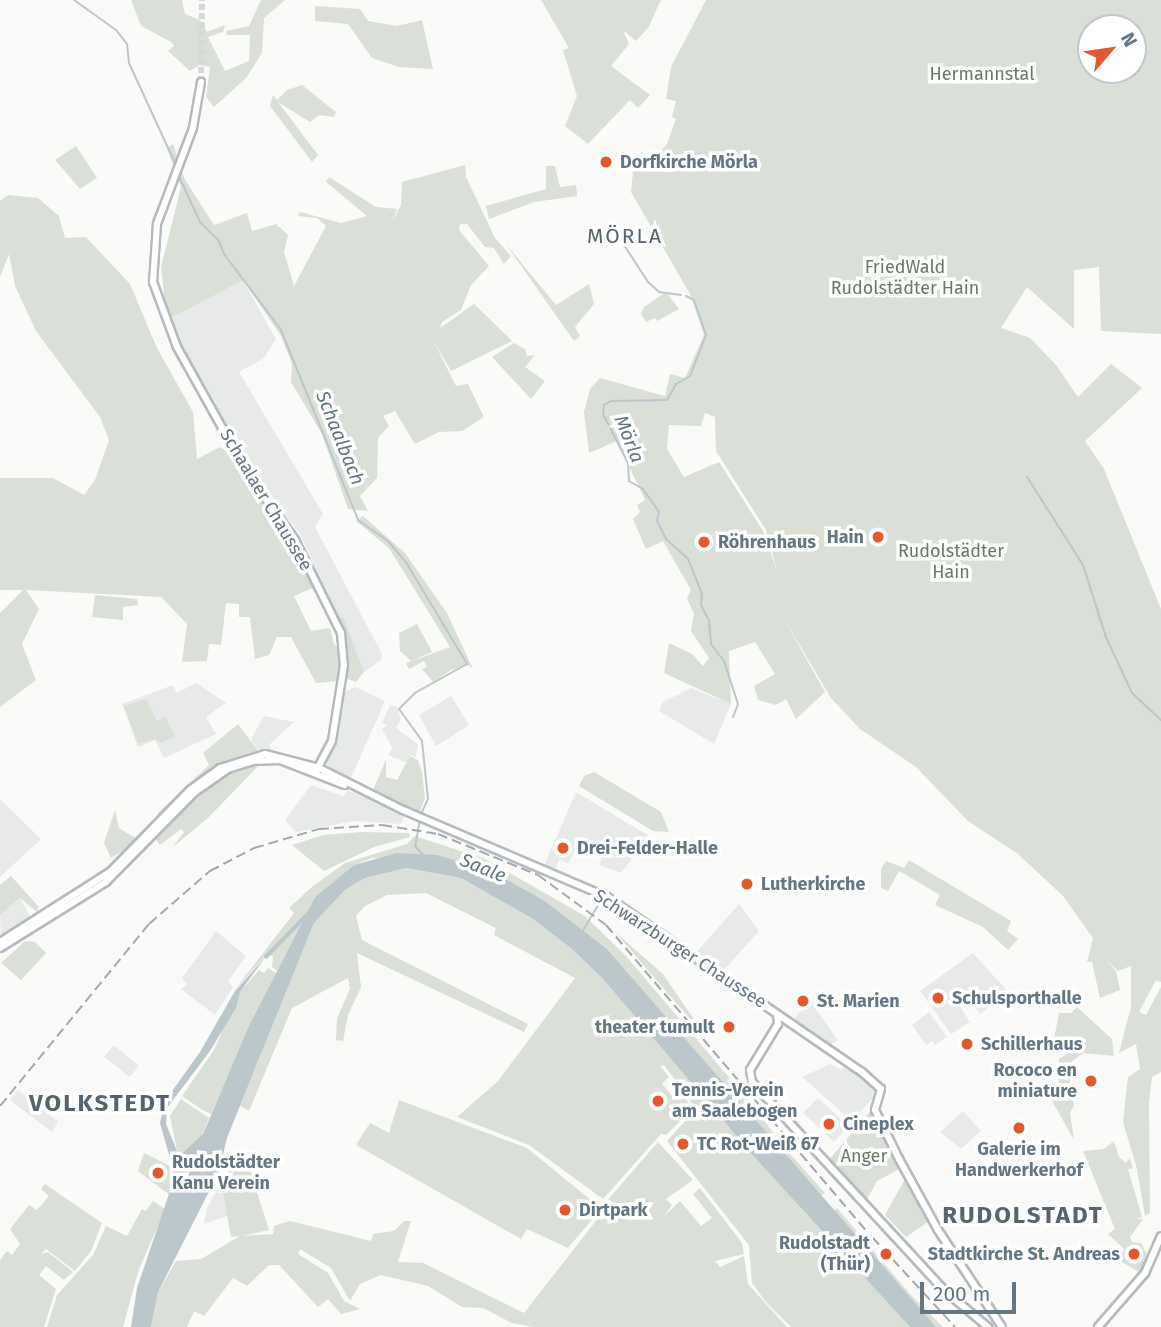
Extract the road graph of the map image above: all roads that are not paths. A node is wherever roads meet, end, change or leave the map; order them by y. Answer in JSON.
{"nodes":[{"id":1,"x":201,"y":82,"type":"tunnel mouth"},
{"id":2,"x":317,"y":770,"type":"junction"},
{"id":3,"x":112,"y":875,"type":"junction"},
{"id":4,"x":0,"y":942,"type":"edge"},
{"id":5,"x":0,"y":948,"type":"edge"},
{"id":6,"x":773,"y":1011,"type":"junction"},
{"id":7,"x":790,"y":1022,"type":"junction"},
{"id":8,"x":778,"y":1024,"type":"junction"},
{"id":9,"x":1161,"y":1236,"type":"edge"},
{"id":10,"x":985,"y":1306,"type":"junction"},
{"id":11,"x":983,"y":1323,"type":"edge"},
{"id":12,"x":1000,"y":1327,"type":"edge"},
{"id":13,"x":1098,"y":1327,"type":"edge"}],
"edges":[{"from":1,"to":2,"type":"main road","name":"Schaalaer Chaussee"},
{"from":2,"to":3,"type":"main road","name":"Schwarzburger Chaussee"},
{"from":2,"to":6,"type":"main road","name":"Schwarzburger Chaussee"},
{"from":3,"to":4,"type":"main road"},
{"from":3,"to":5,"type":"main road"},
{"from":6,"to":7,"type":"main road","name":"Schwarzburger Chaussee"},
{"from":6,"to":8,"type":"main road"},
{"from":7,"to":8,"type":"main road"},
{"from":7,"to":10,"type":"main road","name":"Schwarzburger Chaussee"},
{"from":8,"to":11,"type":"main road"},
{"from":9,"to":13,"type":"main road"},
{"from":10,"to":11,"type":"main road"},
{"from":10,"to":12,"type":"main road"},
{"from":11,"to":12,"type":"main road"}]}
